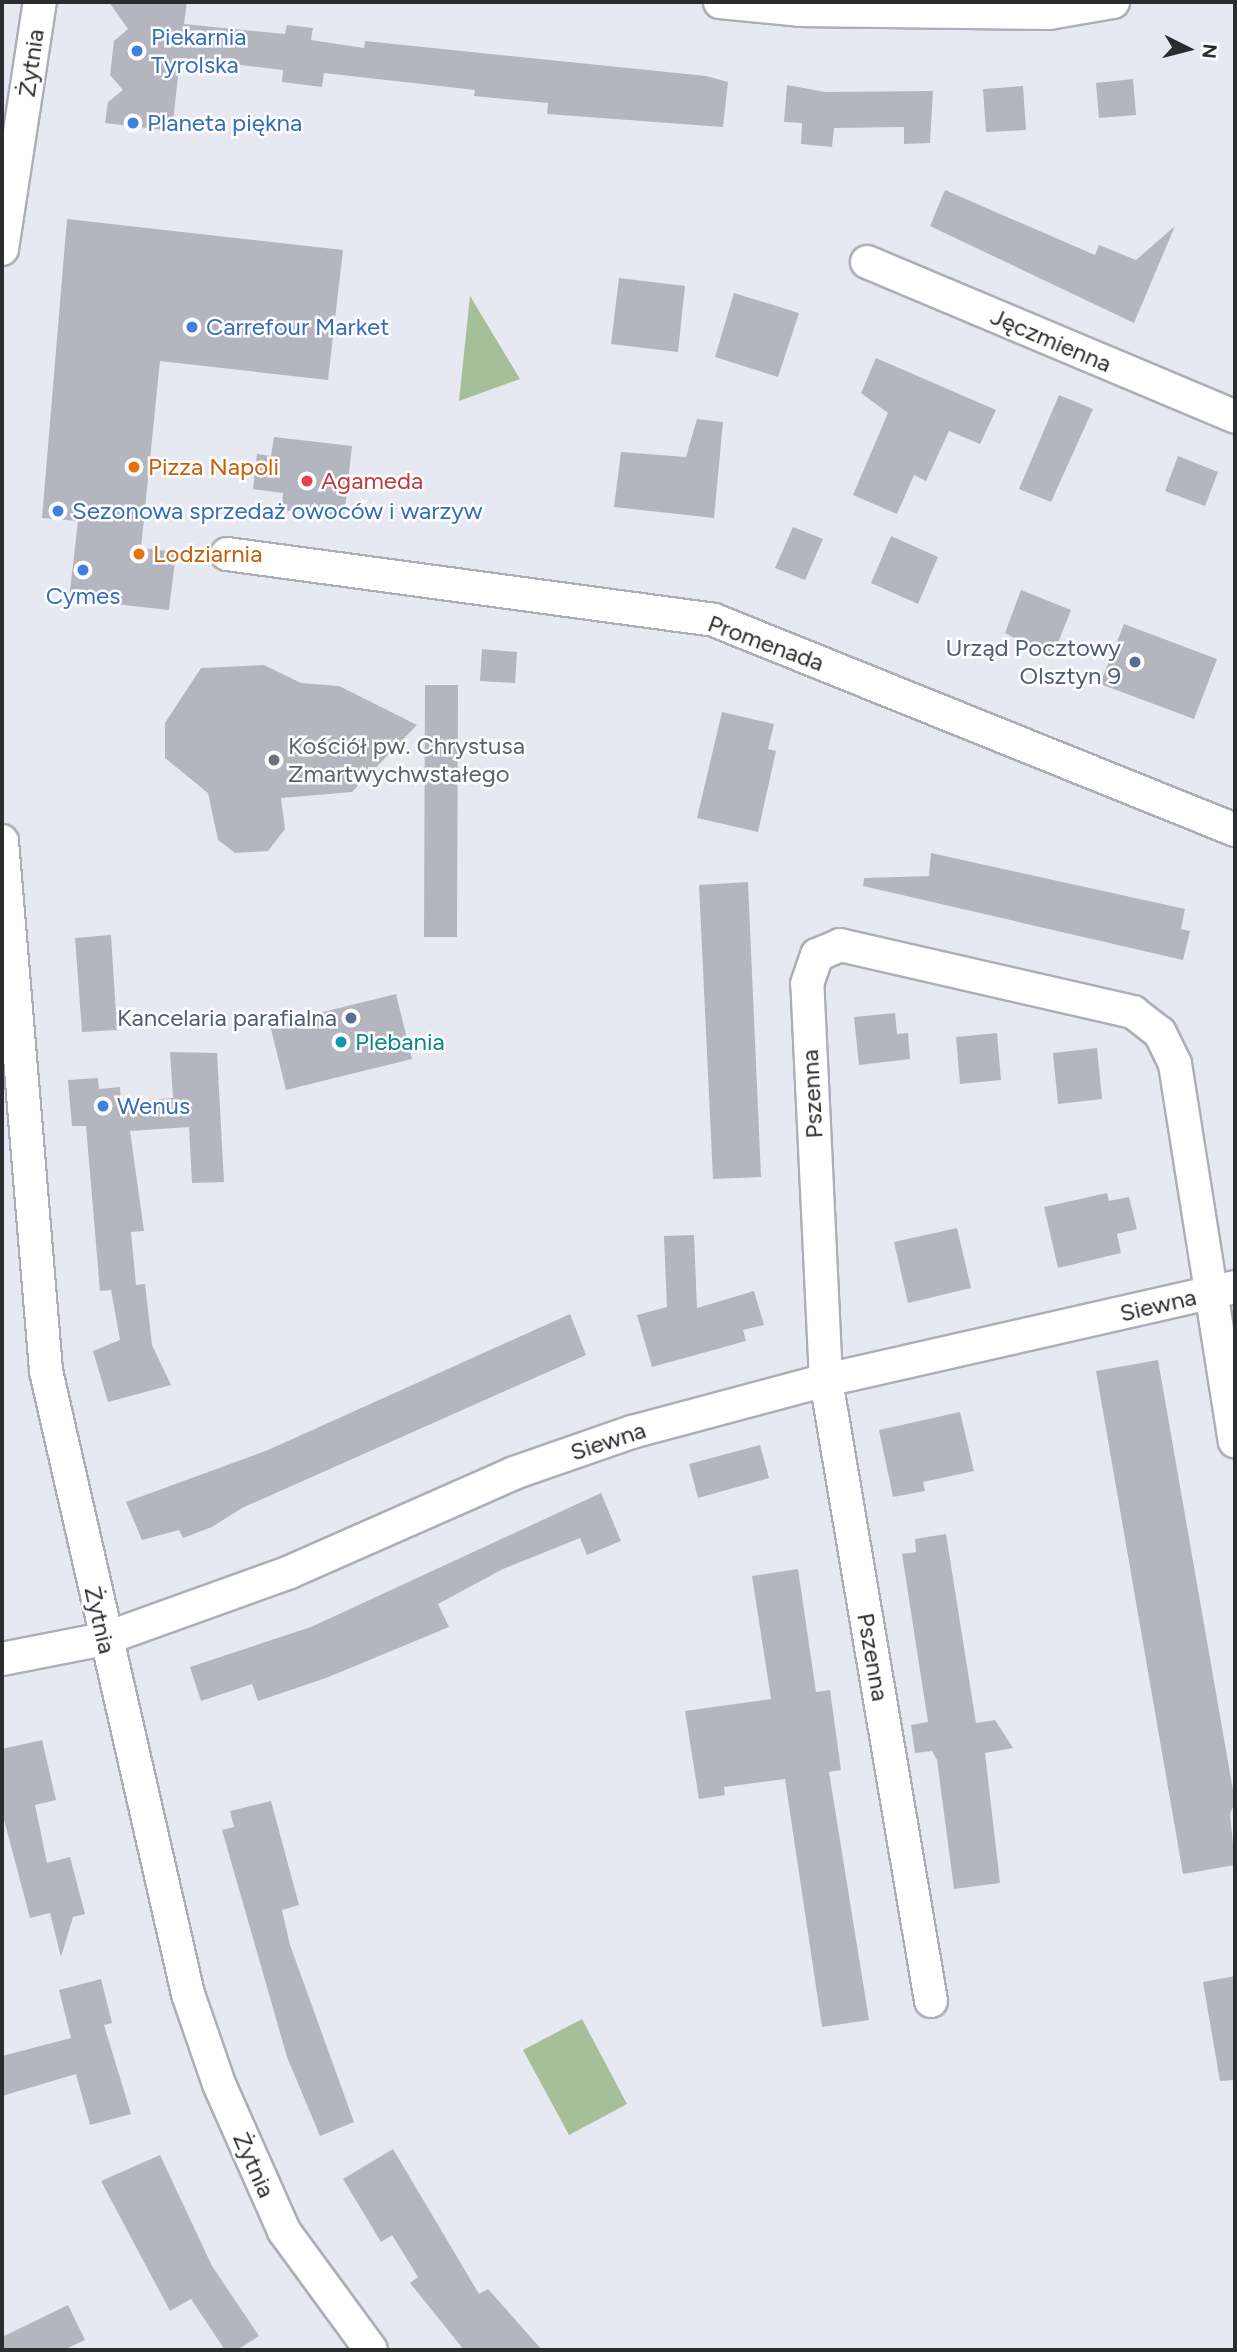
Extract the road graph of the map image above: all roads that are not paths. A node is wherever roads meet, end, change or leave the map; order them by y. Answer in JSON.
{"nodes":[{"id":1,"x":40,"y":2,"type":"edge"},
{"id":2,"x":720,"y":2,"type":"edge"},
{"id":3,"x":1113,"y":2,"type":"edge"},
{"id":4,"x":800,"y":6,"type":"edge"},
{"id":5,"x":2,"y":249,"type":"edge"},
{"id":6,"x":867,"y":262,"type":"dead end"},
{"id":7,"x":1235,"y":418,"type":"edge"},
{"id":8,"x":227,"y":554,"type":"dead end"},
{"id":9,"x":1235,"y":830,"type":"edge"},
{"id":10,"x":2,"y":841,"type":"edge"},
{"id":11,"x":1222,"y":1290,"type":"edge"},
{"id":12,"x":826,"y":1380,"type":"junction"},
{"id":13,"x":1235,"y":1441,"type":"edge"},
{"id":14,"x":104,"y":1639,"type":"junction"},
{"id":15,"x":2,"y":1659,"type":"edge"},
{"id":16,"x":931,"y":2001,"type":"dead end"},
{"id":17,"x":371,"y":2350,"type":"edge"}],
"edges":[{"from":1,"to":5,"type":"street","name":"Żytnia"},
{"from":2,"to":4,"type":"street"},
{"from":3,"to":4,"type":"street"},
{"from":6,"to":7,"type":"street","name":"Jęczmienna"},
{"from":8,"to":9,"type":"street","name":"Promenada"},
{"from":10,"to":14,"type":"street","name":"Żytnia"},
{"from":11,"to":12,"type":"street","name":"Siewna"},
{"from":11,"to":12,"type":"street","name":"Pszenna"},
{"from":11,"to":13,"type":"street","name":"Pszenna"},
{"from":12,"to":14,"type":"street","name":"Siewna"},
{"from":12,"to":16,"type":"street","name":"Pszenna"},
{"from":14,"to":15,"type":"street","name":"Siewna"},
{"from":14,"to":17,"type":"street","name":"Żytnia"}]}
